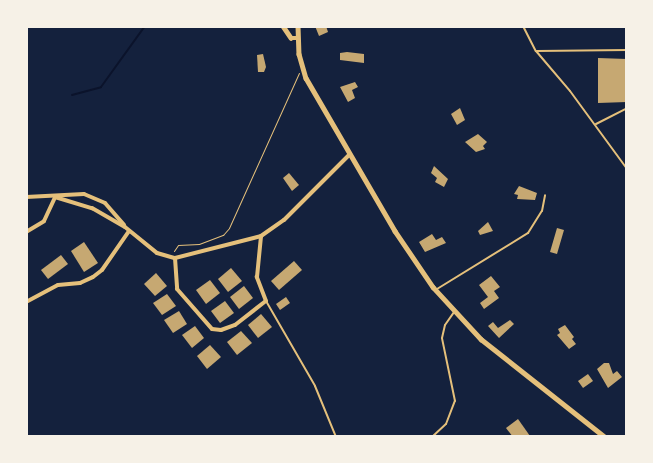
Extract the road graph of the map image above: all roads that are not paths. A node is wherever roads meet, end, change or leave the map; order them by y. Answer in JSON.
{"nodes":[{"id":1,"x":284,"y":26,"type":"edge"},
{"id":2,"x":298,"y":26,"type":"edge"},
{"id":3,"x":523,"y":26,"type":"edge"},
{"id":4,"x":298,"y":38,"type":"junction"},
{"id":5,"x":627,"y":50,"type":"edge"},
{"id":6,"x":536,"y":51,"type":"junction"},
{"id":7,"x":627,"y":108,"type":"edge"},
{"id":8,"x":595,"y":125,"type":"junction"},
{"id":9,"x":350,"y":154,"type":"junction"},
{"id":10,"x":627,"y":169,"type":"edge"},
{"id":11,"x":546,"y":194,"type":"dead end"},
{"id":12,"x":55,"y":196,"type":"junction"},
{"id":13,"x":26,"y":197,"type":"edge"},
{"id":14,"x":125,"y":227,"type":"junction"},
{"id":15,"x":129,"y":231,"type":"junction"},
{"id":16,"x":26,"y":232,"type":"edge"},
{"id":17,"x":261,"y":236,"type":"junction"},
{"id":18,"x":174,"y":258,"type":"junction"},
{"id":19,"x":436,"y":290,"type":"junction"},
{"id":20,"x":266,"y":301,"type":"junction"},
{"id":21,"x":26,"y":302,"type":"edge"},
{"id":22,"x":454,"y":312,"type":"junction"},
{"id":23,"x":336,"y":437,"type":"edge"},
{"id":24,"x":432,"y":437,"type":"edge"},
{"id":25,"x":605,"y":437,"type":"edge"}],
"edges":[{"from":1,"to":4,"type":"street"},
{"from":2,"to":4,"type":"street"},
{"from":3,"to":6,"type":"lane"},
{"from":4,"to":9,"type":"street"},
{"from":5,"to":6,"type":"lane"},
{"from":6,"to":8,"type":"lane"},
{"from":7,"to":8,"type":"lane"},
{"from":8,"to":10,"type":"lane"},
{"from":9,"to":17,"type":"street"},
{"from":9,"to":19,"type":"street"},
{"from":11,"to":19,"type":"lane"},
{"from":12,"to":13,"type":"street"},
{"from":12,"to":14,"type":"street"},
{"from":12,"to":14,"type":"street"},
{"from":12,"to":16,"type":"street"},
{"from":14,"to":15,"type":"street"},
{"from":15,"to":18,"type":"street"},
{"from":15,"to":21,"type":"street"},
{"from":17,"to":18,"type":"street"},
{"from":17,"to":20,"type":"street"},
{"from":18,"to":20,"type":"street"},
{"from":19,"to":22,"type":"street"},
{"from":20,"to":23,"type":"lane"},
{"from":22,"to":24,"type":"lane"},
{"from":22,"to":25,"type":"street"}]}
